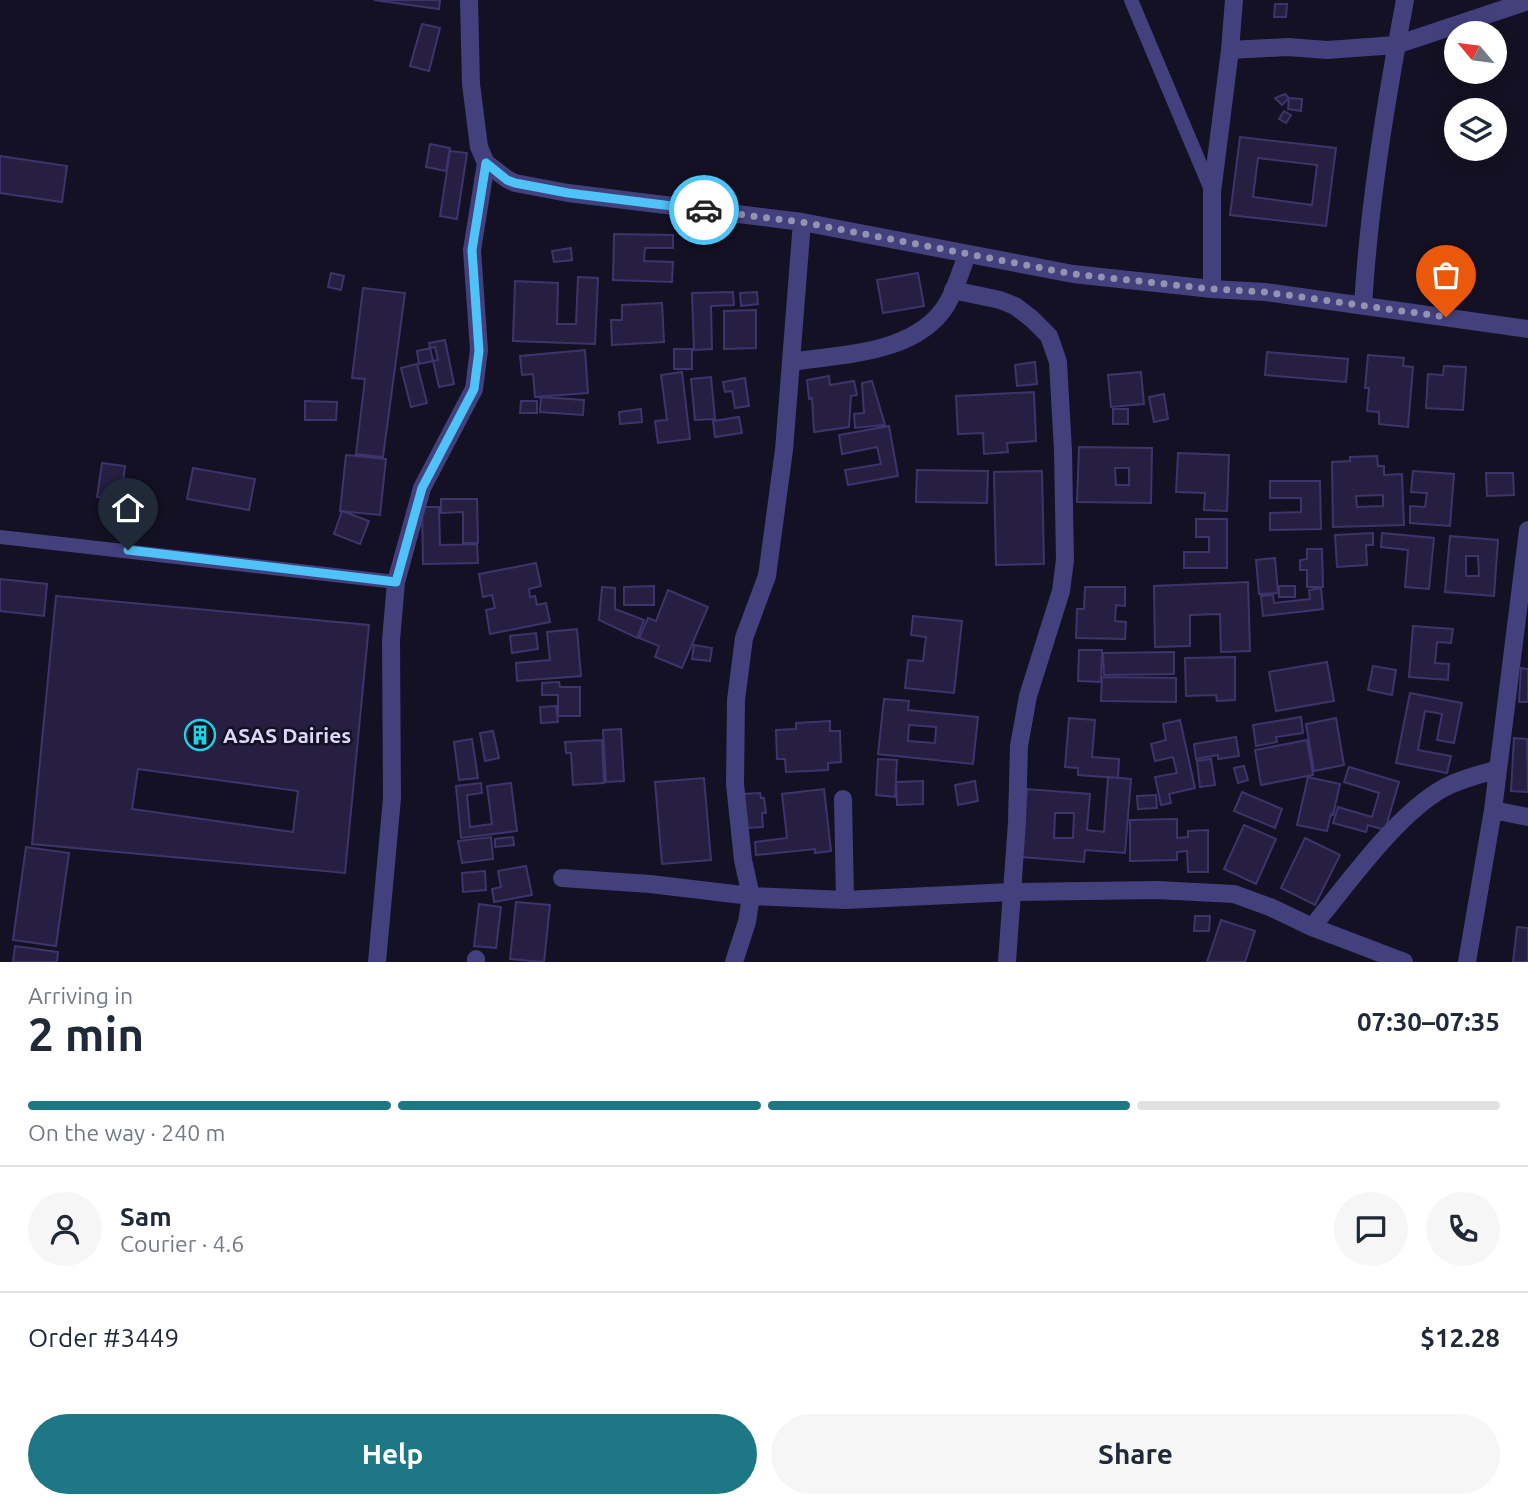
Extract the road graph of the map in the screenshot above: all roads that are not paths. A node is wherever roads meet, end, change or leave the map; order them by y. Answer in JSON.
{"nodes":[{"id":1,"x":470,"y":0,"type":"edge"},
{"id":2,"x":1131,"y":0,"type":"edge"},
{"id":3,"x":1234,"y":0,"type":"edge"},
{"id":4,"x":1405,"y":0,"type":"edge"},
{"id":5,"x":1528,"y":1,"type":"edge"},
{"id":6,"x":1396,"y":44,"type":"junction"},
{"id":7,"x":1230,"y":50,"type":"junction"},
{"id":8,"x":486,"y":163,"type":"junction"},
{"id":9,"x":1212,"y":192,"type":"junction"},
{"id":10,"x":802,"y":222,"type":"junction"},
{"id":11,"x":967,"y":254,"type":"junction"},
{"id":12,"x":1212,"y":289,"type":"junction"},
{"id":13,"x":953,"y":290,"type":"junction"},
{"id":14,"x":1363,"y":306,"type":"junction"},
{"id":15,"x":1528,"y":329,"type":"edge"},
{"id":16,"x":791,"y":362,"type":"junction"},
{"id":17,"x":1528,"y":530,"type":"edge"},
{"id":18,"x":0,"y":537,"type":"edge"},
{"id":19,"x":396,"y":582,"type":"junction"},
{"id":20,"x":1498,"y":769,"type":"junction"},
{"id":21,"x":843,"y":799,"type":"dead end"},
{"id":22,"x":1493,"y":810,"type":"junction"},
{"id":23,"x":1528,"y":817,"type":"edge"},
{"id":24,"x":562,"y":878,"type":"dead end"},
{"id":25,"x":1011,"y":892,"type":"junction"},
{"id":26,"x":751,"y":896,"type":"junction"},
{"id":27,"x":845,"y":900,"type":"junction"},
{"id":28,"x":1312,"y":927,"type":"junction"},
{"id":29,"x":377,"y":962,"type":"edge"},
{"id":30,"x":734,"y":962,"type":"edge"},
{"id":31,"x":1007,"y":962,"type":"edge"},
{"id":32,"x":1404,"y":962,"type":"edge"},
{"id":33,"x":1467,"y":962,"type":"edge"}],
"edges":[{"from":1,"to":8,"type":"street"},
{"from":2,"to":9,"type":"lane"},
{"from":3,"to":7,"type":"street"},
{"from":4,"to":6,"type":"street"},
{"from":5,"to":6,"type":"street"},
{"from":6,"to":7,"type":"street"},
{"from":6,"to":14,"type":"street"},
{"from":7,"to":9,"type":"street"},
{"from":8,"to":10,"type":"street"},
{"from":8,"to":19,"type":"street"},
{"from":9,"to":12,"type":"street"},
{"from":10,"to":11,"type":"street"},
{"from":10,"to":16,"type":"street"},
{"from":11,"to":12,"type":"street"},
{"from":11,"to":13,"type":"street"},
{"from":12,"to":14,"type":"street"},
{"from":13,"to":16,"type":"street"},
{"from":13,"to":25,"type":"street"},
{"from":14,"to":15,"type":"street"},
{"from":16,"to":26,"type":"street"},
{"from":17,"to":20,"type":"street"},
{"from":18,"to":19,"type":"lane"},
{"from":19,"to":29,"type":"street"},
{"from":20,"to":22,"type":"street"},
{"from":20,"to":28,"type":"street"},
{"from":21,"to":27,"type":"street"},
{"from":22,"to":23,"type":"street"},
{"from":22,"to":33,"type":"street"},
{"from":24,"to":26,"type":"street"},
{"from":25,"to":27,"type":"street"},
{"from":25,"to":28,"type":"street"},
{"from":25,"to":31,"type":"street"},
{"from":26,"to":27,"type":"street"},
{"from":26,"to":30,"type":"street"},
{"from":28,"to":32,"type":"street"}]}
